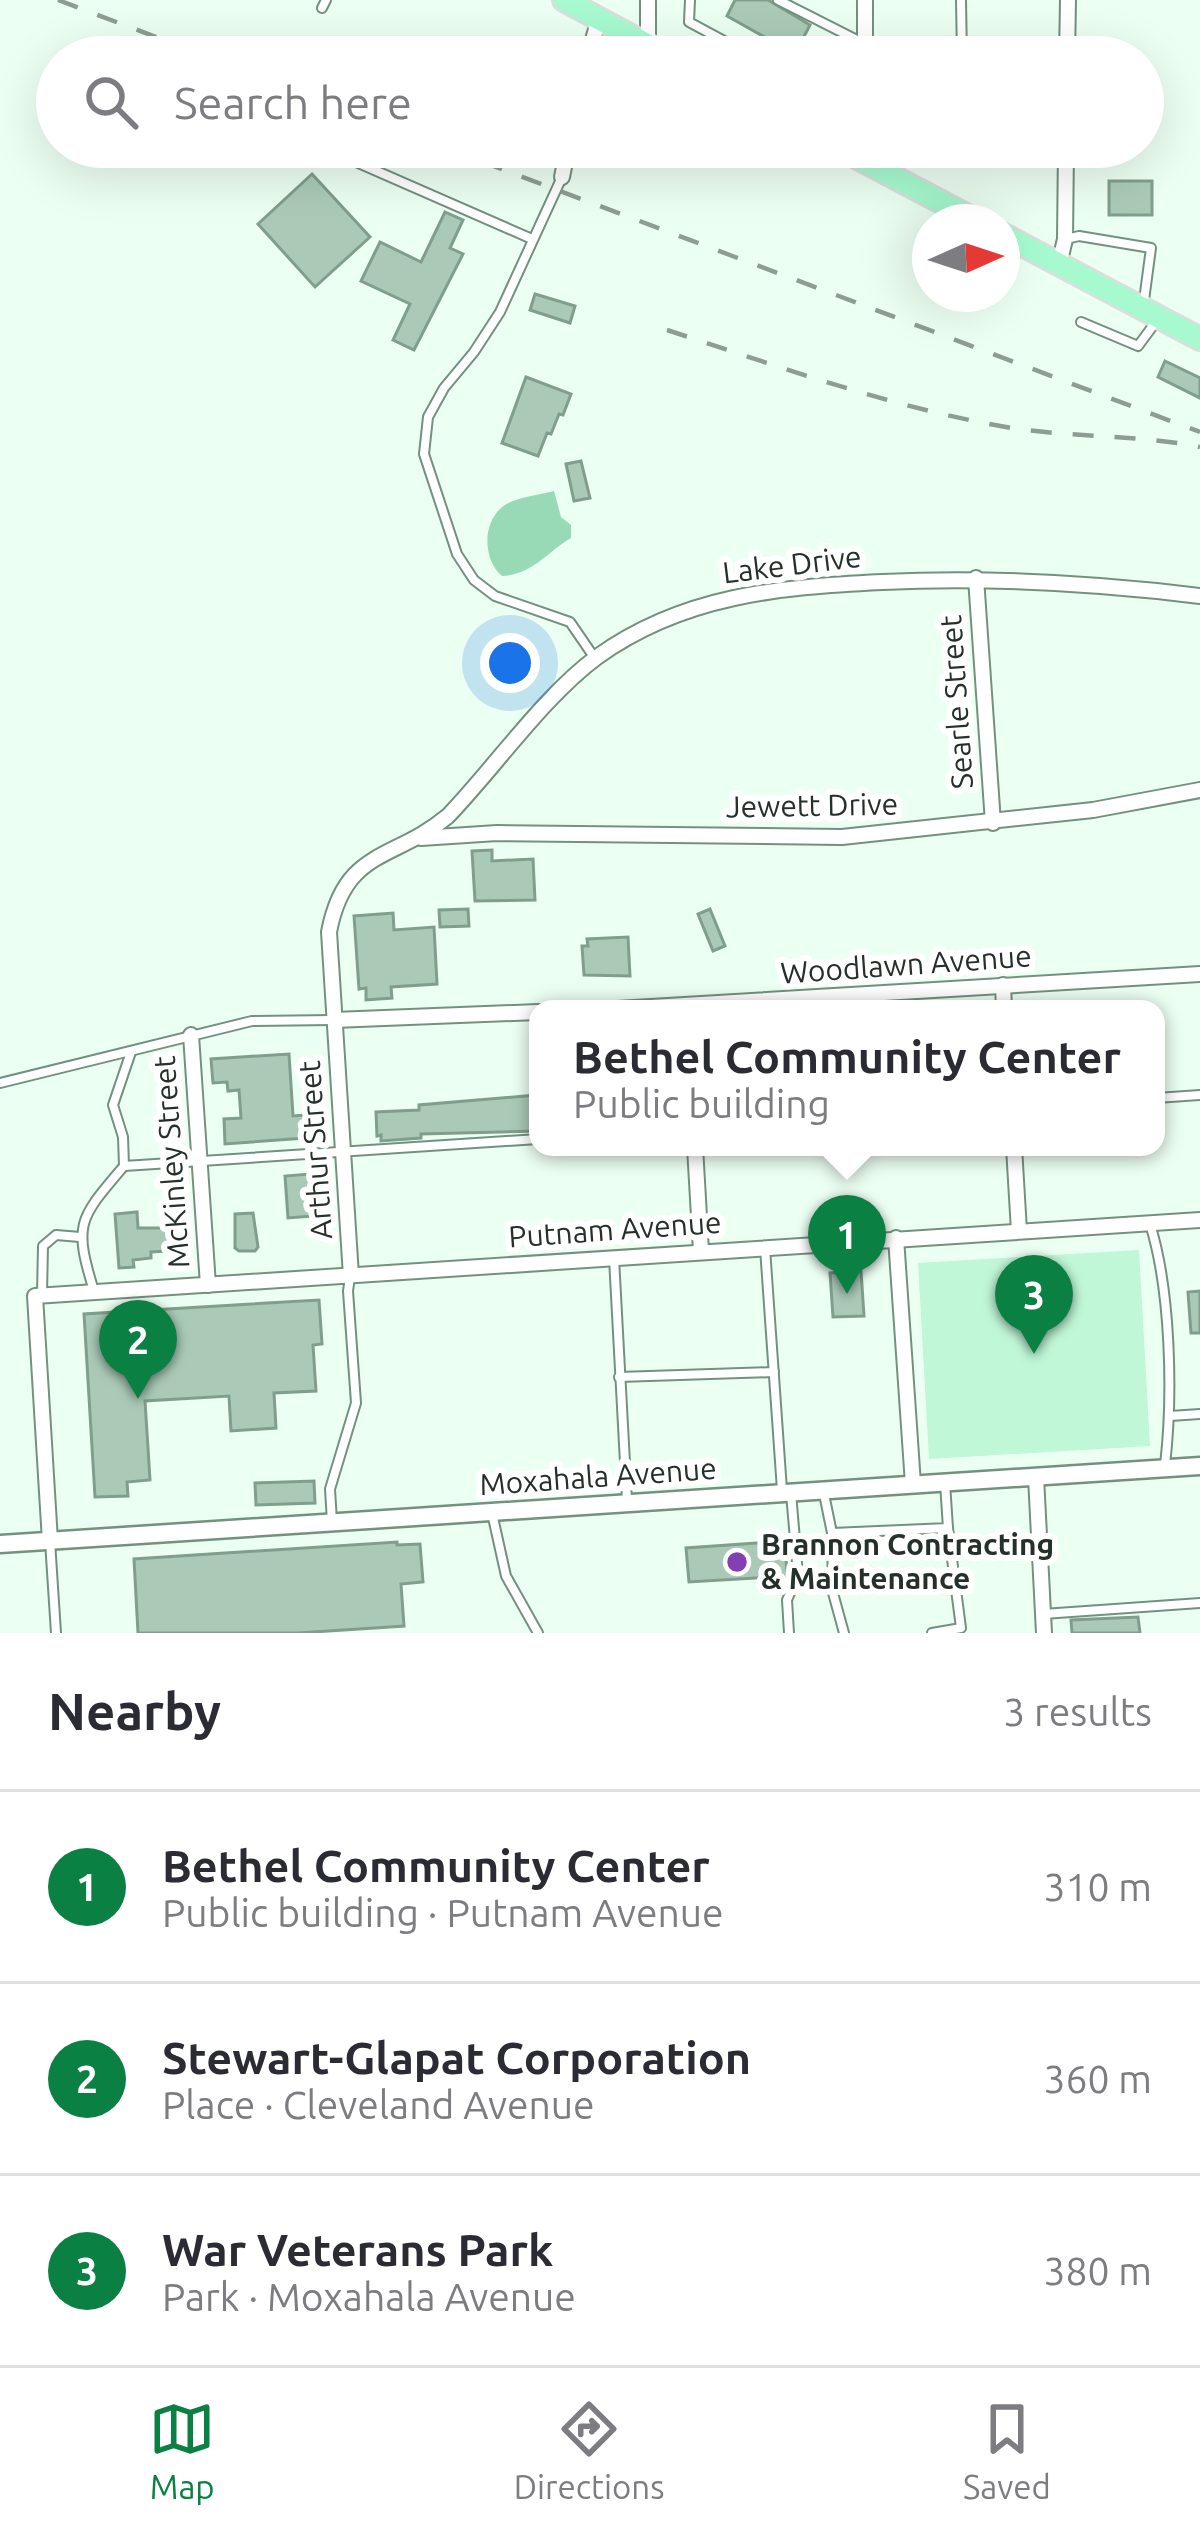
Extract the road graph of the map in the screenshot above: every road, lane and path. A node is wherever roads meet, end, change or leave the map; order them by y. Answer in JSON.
{"nodes":[{"id":1,"x":564,"y":0,"type":"edge"},
{"id":2,"x":649,"y":0,"type":"edge"},
{"id":3,"x":689,"y":0,"type":"edge"},
{"id":4,"x":778,"y":0,"type":"edge"},
{"id":5,"x":865,"y":0,"type":"edge"},
{"id":6,"x":961,"y":0,"type":"edge"},
{"id":7,"x":1068,"y":0,"type":"edge"},
{"id":8,"x":599,"y":19,"type":"junction"},
{"id":9,"x":594,"y":36,"type":"edge"},
{"id":10,"x":630,"y":36,"type":"edge"},
{"id":11,"x":648,"y":36,"type":"edge"},
{"id":12,"x":715,"y":36,"type":"edge"},
{"id":13,"x":839,"y":36,"type":"edge"},
{"id":14,"x":865,"y":36,"type":"edge"},
{"id":15,"x":962,"y":36,"type":"edge"},
{"id":16,"x":1067,"y":36,"type":"edge"},
{"id":17,"x":370,"y":168,"type":"edge"},
{"id":18,"x":564,"y":168,"type":"edge"},
{"id":19,"x":886,"y":168,"type":"edge"},
{"id":20,"x":1066,"y":168,"type":"edge"},
{"id":21,"x":562,"y":177,"type":"joint"},
{"id":22,"x":948,"y":204,"type":"edge"},
{"id":23,"x":532,"y":239,"type":"junction"},
{"id":24,"x":1066,"y":239,"type":"junction"},
{"id":25,"x":1020,"y":244,"type":"edge"},
{"id":26,"x":1059,"y":265,"type":"junction"},
{"id":27,"x":1151,"y":314,"type":"junction"},
{"id":28,"x":1081,"y":322,"type":"dead end"},
{"id":29,"x":1200,"y":339,"type":"edge"},
{"id":30,"x":976,"y":578,"type":"junction"},
{"id":31,"x":1200,"y":596,"type":"edge"},
{"id":32,"x":595,"y":659,"type":"junction"},
{"id":33,"x":1200,"y":790,"type":"edge"},
{"id":34,"x":993,"y":824,"type":"junction"},
{"id":35,"x":421,"y":838,"type":"junction"},
{"id":36,"x":1200,"y":974,"type":"edge"},
{"id":37,"x":1003,"y":985,"type":"junction"},
{"id":38,"x":798,"y":1000,"type":"edge"},
{"id":39,"x":1004,"y":1000,"type":"edge"},
{"id":40,"x":529,"y":1012,"type":"edge"},
{"id":41,"x":334,"y":1020,"type":"junction"},
{"id":42,"x":191,"y":1035,"type":"junction"},
{"id":43,"x":130,"y":1052,"type":"junction"},
{"id":44,"x":0,"y":1083,"type":"edge"},
{"id":45,"x":1200,"y":1095,"type":"edge"},
{"id":46,"x":1165,"y":1097,"type":"edge"},
{"id":47,"x":529,"y":1140,"type":"edge"},
{"id":48,"x":344,"y":1152,"type":"junction"},
{"id":49,"x":696,"y":1156,"type":"edge"},
{"id":50,"x":1015,"y":1156,"type":"edge"},
{"id":51,"x":200,"y":1161,"type":"junction"},
{"id":52,"x":124,"y":1166,"type":"junction"},
{"id":53,"x":1200,"y":1220,"type":"edge"},
{"id":54,"x":1149,"y":1223,"type":"junction"},
{"id":55,"x":1019,"y":1231,"type":"junction"},
{"id":56,"x":80,"y":1238,"type":"junction"},
{"id":57,"x":896,"y":1238,"type":"junction"},
{"id":58,"x":765,"y":1247,"type":"junction"},
{"id":59,"x":701,"y":1251,"type":"junction"},
{"id":60,"x":614,"y":1257,"type":"junction"},
{"id":61,"x":350,"y":1276,"type":"junction"},
{"id":62,"x":208,"y":1285,"type":"junction"},
{"id":63,"x":95,"y":1292,"type":"junction"},
{"id":64,"x":38,"y":1296,"type":"junction"},
{"id":65,"x":774,"y":1372,"type":"junction"},
{"id":66,"x":619,"y":1377,"type":"junction"},
{"id":67,"x":1200,"y":1414,"type":"edge"},
{"id":68,"x":1170,"y":1416,"type":"junction"},
{"id":69,"x":1200,"y":1466,"type":"edge"},
{"id":70,"x":1165,"y":1468,"type":"junction"},
{"id":71,"x":1036,"y":1477,"type":"junction"},
{"id":72,"x":945,"y":1482,"type":"junction"},
{"id":73,"x":913,"y":1484,"type":"junction"},
{"id":74,"x":823,"y":1490,"type":"junction"},
{"id":75,"x":786,"y":1492,"type":"junction"},
{"id":76,"x":627,"y":1502,"type":"junction"},
{"id":77,"x":492,"y":1511,"type":"junction"},
{"id":78,"x":332,"y":1523,"type":"junction"},
{"id":79,"x":948,"y":1528,"type":"junction"},
{"id":80,"x":832,"y":1533,"type":"junction"},
{"id":81,"x":50,"y":1541,"type":"junction"},
{"id":82,"x":0,"y":1544,"type":"edge"},
{"id":83,"x":1200,"y":1603,"type":"edge"},
{"id":84,"x":1043,"y":1614,"type":"junction"},
{"id":85,"x":56,"y":1633,"type":"edge"},
{"id":86,"x":538,"y":1633,"type":"edge"},
{"id":87,"x":789,"y":1633,"type":"edge"},
{"id":88,"x":844,"y":1633,"type":"edge"},
{"id":89,"x":932,"y":1633,"type":"edge"},
{"id":90,"x":1044,"y":1633,"type":"edge"}],
"edges":[{"from":1,"to":8,"type":"main road"},
{"from":2,"to":11,"type":"street"},
{"from":3,"to":12,"type":"lane"},
{"from":4,"to":13,"type":"lane"},
{"from":5,"to":14,"type":"street"},
{"from":6,"to":15,"type":"lane"},
{"from":7,"to":16,"type":"street"},
{"from":8,"to":9,"type":"street"},
{"from":8,"to":10,"type":"main road"},
{"from":17,"to":23,"type":"lane"},
{"from":18,"to":21,"type":"street"},
{"from":19,"to":22,"type":"main road"},
{"from":20,"to":24,"type":"street"},
{"from":21,"to":23,"type":"lane"},
{"from":23,"to":32,"type":"lane"},
{"from":24,"to":26,"type":"street"},
{"from":24,"to":27,"type":"lane"},
{"from":25,"to":26,"type":"main road"},
{"from":26,"to":27,"type":"main road"},
{"from":27,"to":28,"type":"lane"},
{"from":27,"to":29,"type":"main road"},
{"from":30,"to":31,"type":"street","name":"Lake Drive"},
{"from":30,"to":32,"type":"street","name":"Lake Drive"},
{"from":30,"to":34,"type":"street","name":"Searle Street"},
{"from":32,"to":35,"type":"street","name":"Lake Drive"},
{"from":33,"to":34,"type":"street","name":"Jewett Drive"},
{"from":34,"to":35,"type":"street","name":"Jewett Drive"},
{"from":35,"to":41,"type":"street","name":"Lake Drive"},
{"from":36,"to":37,"type":"street","name":"Woodlawn Avenue"},
{"from":37,"to":38,"type":"street","name":"Woodlawn Avenue"},
{"from":37,"to":39,"type":"street"},
{"from":40,"to":41,"type":"street"},
{"from":41,"to":42,"type":"lane"},
{"from":41,"to":48,"type":"street","name":"Arthur Street"},
{"from":42,"to":43,"type":"lane"},
{"from":42,"to":51,"type":"street","name":"McKinley Street"},
{"from":43,"to":44,"type":"lane"},
{"from":43,"to":52,"type":"lane"},
{"from":45,"to":46,"type":"lane"},
{"from":47,"to":48,"type":"lane"},
{"from":48,"to":51,"type":"lane"},
{"from":48,"to":61,"type":"street","name":"Arthur Street"},
{"from":49,"to":59,"type":"street"},
{"from":50,"to":55,"type":"street"},
{"from":51,"to":52,"type":"lane"},
{"from":51,"to":62,"type":"street","name":"McKinley Street"},
{"from":52,"to":56,"type":"lane"},
{"from":53,"to":54,"type":"street","name":"Putnam Avenue"},
{"from":54,"to":55,"type":"street","name":"Putnam Avenue"},
{"from":54,"to":68,"type":"lane"},
{"from":55,"to":57,"type":"street","name":"Putnam Avenue"},
{"from":56,"to":63,"type":"lane"},
{"from":56,"to":64,"type":"lane"},
{"from":57,"to":58,"type":"street","name":"Putnam Avenue"},
{"from":57,"to":73,"type":"street"},
{"from":58,"to":59,"type":"street","name":"Putnam Avenue"},
{"from":58,"to":65,"type":"lane"},
{"from":59,"to":60,"type":"street","name":"Putnam Avenue"},
{"from":60,"to":61,"type":"street","name":"Putnam Avenue"},
{"from":60,"to":66,"type":"lane"},
{"from":61,"to":62,"type":"street","name":"Putnam Avenue"},
{"from":61,"to":78,"type":"lane"},
{"from":62,"to":63,"type":"street","name":"Putnam Avenue"},
{"from":63,"to":64,"type":"street","name":"Putnam Avenue"},
{"from":64,"to":81,"type":"street"},
{"from":65,"to":66,"type":"lane"},
{"from":65,"to":75,"type":"lane"},
{"from":66,"to":76,"type":"lane"},
{"from":67,"to":68,"type":"lane"},
{"from":68,"to":70,"type":"lane"},
{"from":69,"to":70,"type":"street","name":"Moxahala Avenue"},
{"from":70,"to":71,"type":"street","name":"Moxahala Avenue"},
{"from":71,"to":72,"type":"street","name":"Moxahala Avenue"},
{"from":71,"to":84,"type":"street"},
{"from":72,"to":73,"type":"street","name":"Moxahala Avenue"},
{"from":72,"to":79,"type":"lane"},
{"from":73,"to":74,"type":"street","name":"Moxahala Avenue"},
{"from":74,"to":75,"type":"street","name":"Moxahala Avenue"},
{"from":74,"to":80,"type":"lane"},
{"from":75,"to":76,"type":"street","name":"Moxahala Avenue"},
{"from":75,"to":87,"type":"lane"},
{"from":76,"to":77,"type":"street","name":"Moxahala Avenue"},
{"from":77,"to":78,"type":"street","name":"Moxahala Avenue"},
{"from":77,"to":86,"type":"lane"},
{"from":78,"to":81,"type":"street","name":"Moxahala Avenue"},
{"from":79,"to":80,"type":"lane"},
{"from":79,"to":89,"type":"lane"},
{"from":80,"to":88,"type":"lane"},
{"from":81,"to":82,"type":"street","name":"Moxahala Avenue"},
{"from":81,"to":85,"type":"lane"},
{"from":83,"to":84,"type":"lane"},
{"from":84,"to":90,"type":"street"}]}
